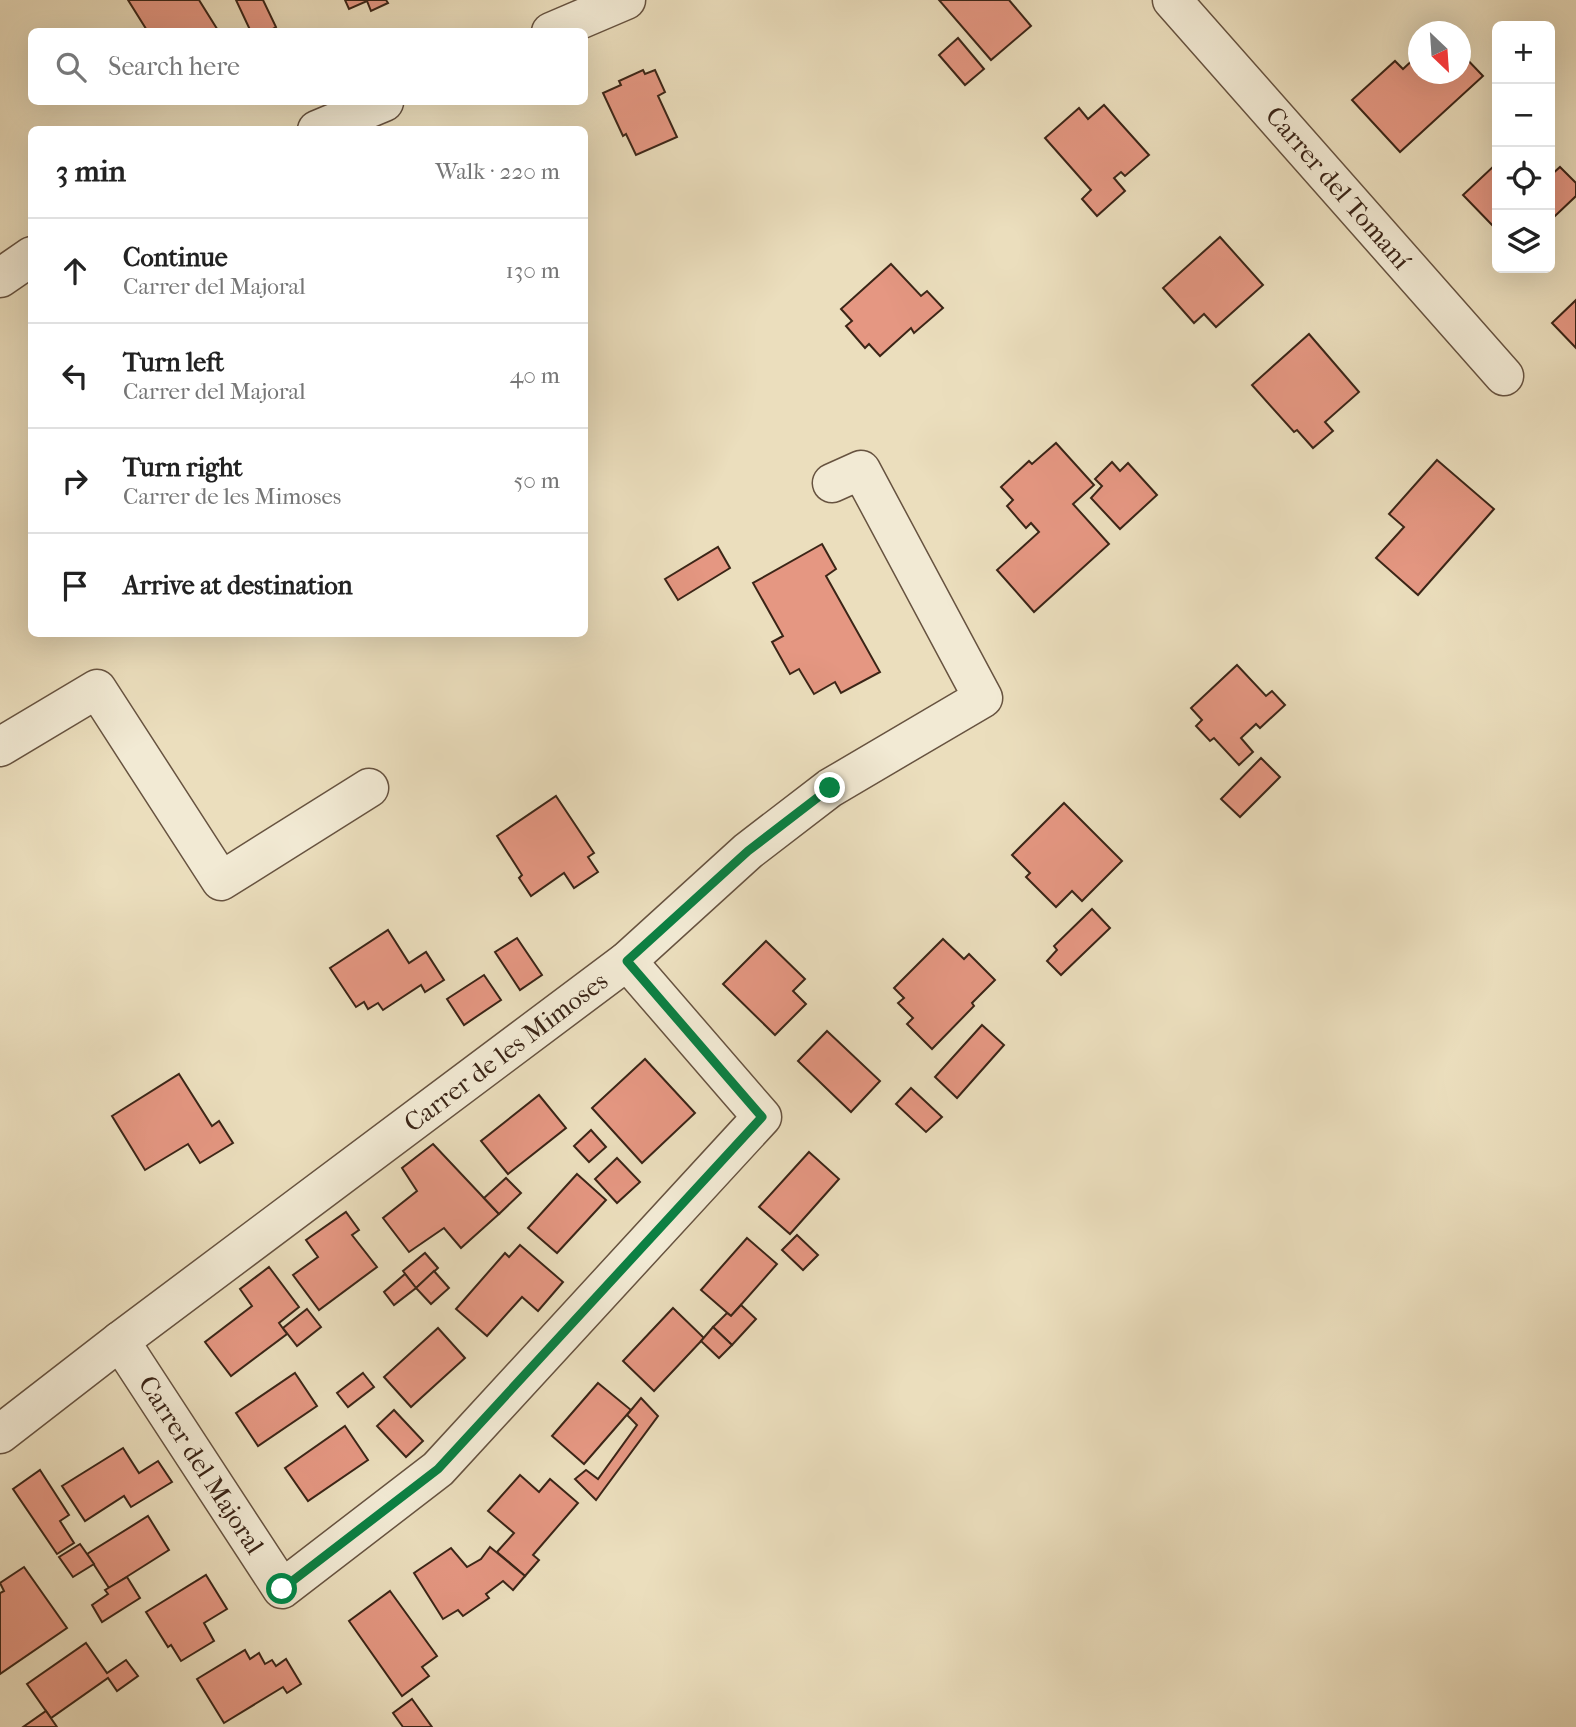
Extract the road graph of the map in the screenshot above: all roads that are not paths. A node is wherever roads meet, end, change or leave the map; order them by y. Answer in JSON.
{"nodes":[{"id":1,"x":626,"y":0,"type":"edge"},
{"id":2,"x":1171,"y":0,"type":"edge"},
{"id":3,"x":560,"y":28,"type":"edge"},
{"id":4,"x":377,"y":105,"type":"edge"},
{"id":5,"x":327,"y":126,"type":"edge"},
{"id":6,"x":28,"y":259,"type":"edge"},
{"id":7,"x":0,"y":278,"type":"edge"},
{"id":8,"x":1504,"y":376,"type":"dead end"},
{"id":9,"x":832,"y":483,"type":"dead end"},
{"id":10,"x":0,"y":747,"type":"edge"},
{"id":11,"x":369,"y":788,"type":"dead end"},
{"id":12,"x":627,"y":961,"type":"junction"},
{"id":13,"x":120,"y":1341,"type":"junction"},
{"id":14,"x":0,"y":1434,"type":"edge"}],
"edges":[{"from":1,"to":3,"type":"street"},
{"from":2,"to":8,"type":"street","name":"Carrer del Tomaní"},
{"from":4,"to":5,"type":"street"},
{"from":6,"to":7,"type":"street"},
{"from":9,"to":12,"type":"street","name":"Carrer de les Mimoses"},
{"from":10,"to":11,"type":"street"},
{"from":12,"to":13,"type":"street","name":"Carrer de les Mimoses"},
{"from":12,"to":13,"type":"street","name":"Carrer del Majoral"},
{"from":13,"to":14,"type":"street","name":"Carrer de les Mimoses"}]}
